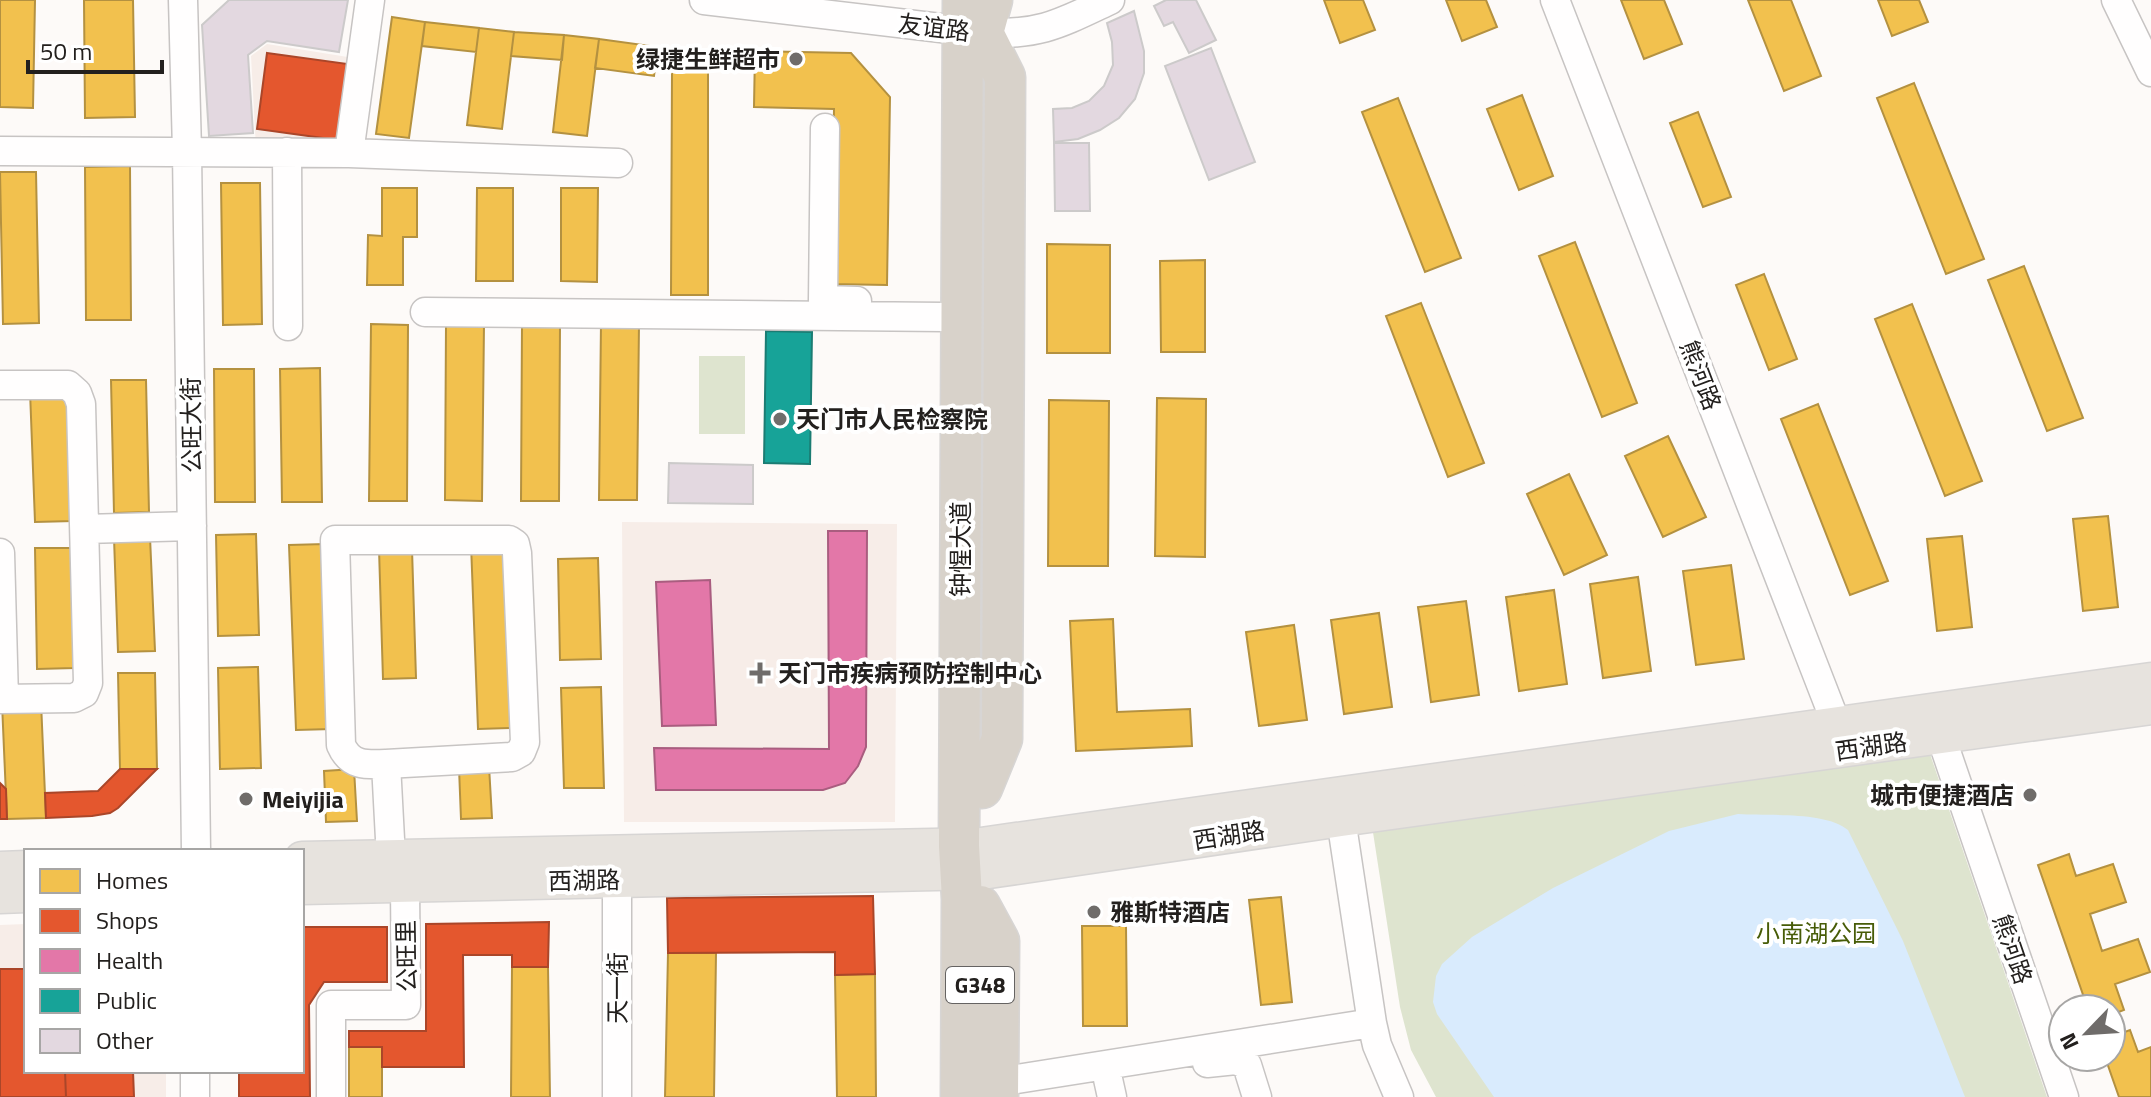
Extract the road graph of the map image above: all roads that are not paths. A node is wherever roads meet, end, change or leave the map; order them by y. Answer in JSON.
{"nodes":[{"id":1,"x":183,"y":0,"type":"edge"},
{"id":2,"x":370,"y":0,"type":"edge"},
{"id":3,"x":704,"y":0,"type":"edge"},
{"id":4,"x":1110,"y":0,"type":"edge"},
{"id":5,"x":1555,"y":0,"type":"edge"},
{"id":6,"x":2116,"y":0,"type":"edge"},
{"id":7,"x":974,"y":11,"type":"edge"},
{"id":8,"x":2151,"y":72,"type":"edge"},
{"id":9,"x":825,"y":128,"type":"dead end"},
{"id":10,"x":0,"y":151,"type":"edge"},
{"id":11,"x":187,"y":151,"type":"junction"},
{"id":12,"x":287,"y":152,"type":"junction"},
{"id":13,"x":349,"y":153,"type":"junction"},
{"id":14,"x":618,"y":163,"type":"dead end"},
{"id":15,"x":945,"y":309,"type":"junction"},
{"id":16,"x":425,"y":312,"type":"dead end"},
{"id":17,"x":288,"y":326,"type":"dead end"},
{"id":18,"x":0,"y":385,"type":"edge"},
{"id":19,"x":192,"y":526,"type":"junction"},
{"id":20,"x":85,"y":529,"type":"junction"},
{"id":21,"x":0,"y":553,"type":"edge"},
{"id":22,"x":2151,"y":680,"type":"edge"},
{"id":23,"x":2,"y":699,"type":"edge"},
{"id":24,"x":2151,"y":707,"type":"edge"},
{"id":25,"x":1936,"y":723,"type":"junction"},
{"id":26,"x":1841,"y":737,"type":"junction"},
{"id":27,"x":386,"y":764,"type":"junction"},
{"id":28,"x":970,"y":790,"type":"junction"},
{"id":29,"x":1341,"y":819,"type":"junction"},
{"id":30,"x":196,"y":849,"type":"edge"},
{"id":31,"x":304,"y":859,"type":"edge"},
{"id":32,"x":24,"y":868,"type":"edge"},
{"id":33,"x":0,"y":869,"type":"edge"},
{"id":34,"x":398,"y":871,"type":"junction"},
{"id":35,"x":971,"y":874,"type":"junction"},
{"id":36,"x":617,"y":879,"type":"junction"},
{"id":37,"x":304,"y":887,"type":"edge"},
{"id":38,"x":24,"y":895,"type":"edge"},
{"id":39,"x":0,"y":896,"type":"edge"},
{"id":40,"x":1372,"y":1023,"type":"junction"},
{"id":41,"x":195,"y":1073,"type":"edge"},
{"id":42,"x":1110,"y":1088,"type":"edge"},
{"id":43,"x":995,"y":1093,"type":"edge"},
{"id":44,"x":195,"y":1097,"type":"edge"},
{"id":45,"x":331,"y":1097,"type":"edge"},
{"id":46,"x":617,"y":1097,"type":"edge"},
{"id":47,"x":943,"y":1097,"type":"edge"},
{"id":48,"x":961,"y":1097,"type":"edge"},
{"id":49,"x":1257,"y":1097,"type":"edge"},
{"id":50,"x":1399,"y":1097,"type":"edge"},
{"id":51,"x":2064,"y":1097,"type":"edge"}],
"edges":[{"from":1,"to":11,"type":"street","name":"公旺大街"},
{"from":2,"to":13,"type":"street"},
{"from":3,"to":7,"type":"street","name":"友谊路"},
{"from":4,"to":7,"type":"street","name":"友谊路"},
{"from":5,"to":26,"type":"street","name":"熊河路"},
{"from":6,"to":8,"type":"street"},
{"from":7,"to":15,"type":"highway"},
{"from":7,"to":28,"type":"highway"},
{"from":9,"to":15,"type":"street"},
{"from":10,"to":11,"type":"street"},
{"from":11,"to":12,"type":"street"},
{"from":11,"to":19,"type":"street","name":"公旺大街"},
{"from":12,"to":13,"type":"street"},
{"from":12,"to":17,"type":"street"},
{"from":13,"to":14,"type":"street"},
{"from":15,"to":16,"type":"street"},
{"from":15,"to":28,"type":"highway"},
{"from":18,"to":20,"type":"street"},
{"from":19,"to":20,"type":"street"},
{"from":19,"to":30,"type":"street","name":"公旺大街"},
{"from":20,"to":23,"type":"street"},
{"from":21,"to":23,"type":"street"},
{"from":22,"to":25,"type":"main road","name":"西湖路"},
{"from":24,"to":25,"type":"main road","name":"西湖路"},
{"from":25,"to":26,"type":"main road","name":"西湖路"},
{"from":25,"to":51,"type":"street","name":"熊河路"},
{"from":26,"to":29,"type":"main road","name":"西湖路"},
{"from":26,"to":35,"type":"main road","name":"西湖路"},
{"from":27,"to":27,"type":"street"},
{"from":27,"to":34,"type":"street"},
{"from":28,"to":35,"type":"highway","number":"G348"},
{"from":29,"to":35,"type":"main road","name":"西湖路"},
{"from":29,"to":40,"type":"street"},
{"from":31,"to":34,"type":"main road","name":"西湖路"},
{"from":32,"to":33,"type":"main road"},
{"from":34,"to":35,"type":"main road","name":"西湖路"},
{"from":34,"to":36,"type":"main road","name":"西湖路"},
{"from":34,"to":37,"type":"main road","name":"西湖路"},
{"from":34,"to":45,"type":"street","name":"公旺里"},
{"from":35,"to":36,"type":"main road","name":"西湖路"},
{"from":35,"to":43,"type":"highway"},
{"from":35,"to":47,"type":"highway"},
{"from":35,"to":48,"type":"highway","number":"G348"},
{"from":36,"to":46,"type":"street","name":"天一街"},
{"from":38,"to":39,"type":"main road"},
{"from":40,"to":43,"type":"street"},
{"from":40,"to":50,"type":"street"},
{"from":41,"to":44,"type":"street"},
{"from":42,"to":43,"type":"street"},
{"from":42,"to":49,"type":"street"}]}
